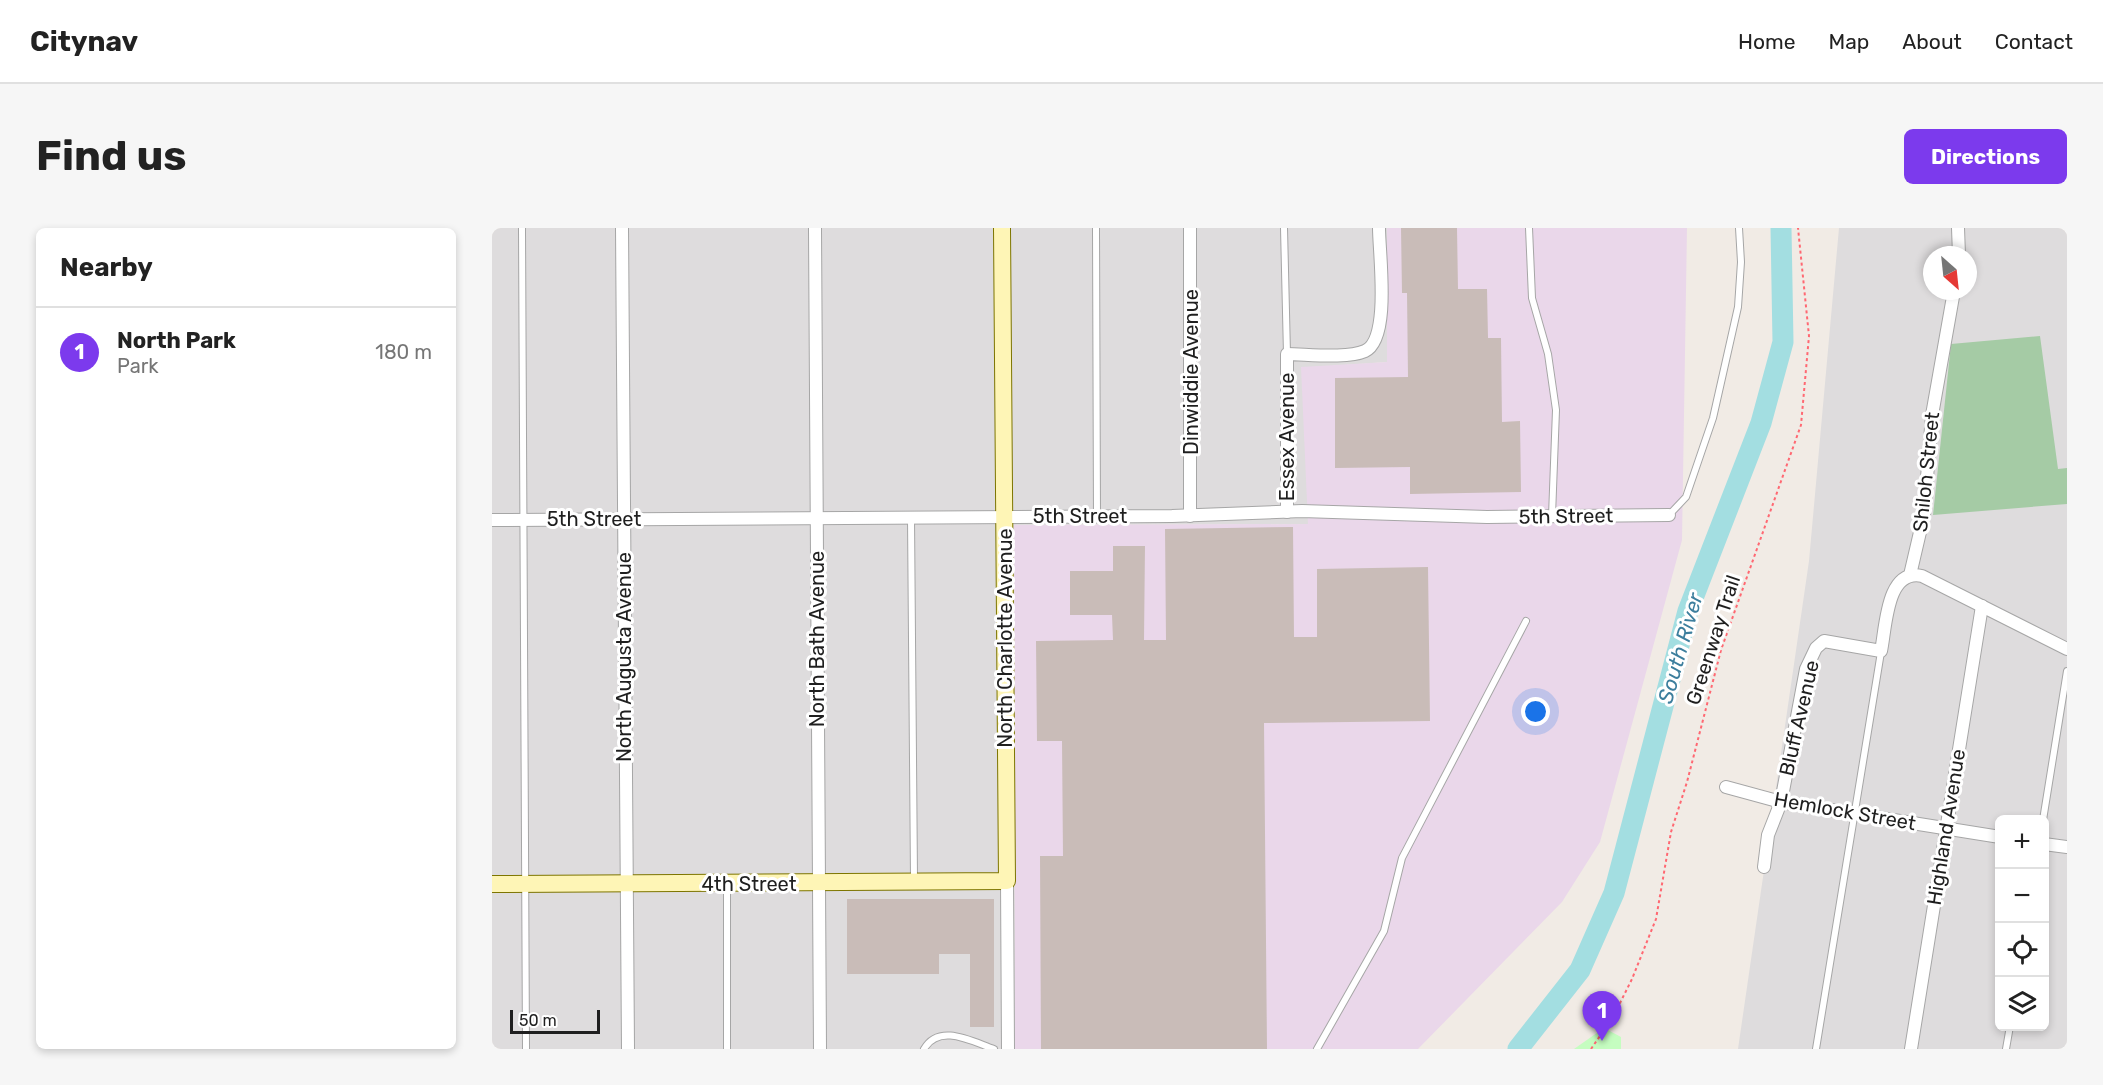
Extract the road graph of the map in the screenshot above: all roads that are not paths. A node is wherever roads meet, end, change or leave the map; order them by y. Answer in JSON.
{"nodes":[{"id":1,"x":522,"y":228,"type":"edge"},
{"id":2,"x":622,"y":228,"type":"edge"},
{"id":3,"x":815,"y":228,"type":"edge"},
{"id":4,"x":1002,"y":228,"type":"edge"},
{"id":5,"x":1096,"y":228,"type":"edge"},
{"id":6,"x":1190,"y":228,"type":"edge"},
{"id":7,"x":1284,"y":228,"type":"edge"},
{"id":8,"x":1379,"y":228,"type":"edge"},
{"id":9,"x":1529,"y":228,"type":"edge"},
{"id":10,"x":1739,"y":228,"type":"edge"},
{"id":11,"x":1958,"y":228,"type":"edge"},
{"id":12,"x":1959,"y":246,"type":"edge"},
{"id":13,"x":1952,"y":300,"type":"edge"},
{"id":14,"x":1287,"y":354,"type":"junction"},
{"id":15,"x":1287,"y":512,"type":"junction"},
{"id":16,"x":1668,"y":515,"type":"joint"},
{"id":17,"x":1097,"y":516,"type":"junction"},
{"id":18,"x":1190,"y":516,"type":"junction"},
{"id":19,"x":1552,"y":516,"type":"junction"},
{"id":20,"x":1004,"y":517,"type":"junction"},
{"id":21,"x":817,"y":518,"type":"junction"},
{"id":22,"x":911,"y":518,"type":"junction"},
{"id":23,"x":624,"y":519,"type":"junction"},
{"id":24,"x":492,"y":520,"type":"edge"},
{"id":25,"x":523,"y":520,"type":"junction"},
{"id":26,"x":1910,"y":575,"type":"junction"},
{"id":27,"x":1982,"y":606,"type":"junction"},
{"id":28,"x":1526,"y":621,"type":"dead end"},
{"id":29,"x":2067,"y":649,"type":"edge"},
{"id":30,"x":1881,"y":651,"type":"junction"},
{"id":31,"x":2067,"y":671,"type":"edge"},
{"id":32,"x":1726,"y":787,"type":"dead end"},
{"id":33,"x":1781,"y":802,"type":"junction"},
{"id":34,"x":1854,"y":813,"type":"junction"},
{"id":35,"x":2044,"y":815,"type":"edge"},
{"id":36,"x":1946,"y":828,"type":"junction"},
{"id":37,"x":1995,"y":836,"type":"edge"},
{"id":38,"x":2049,"y":845,"type":"edge"},
{"id":39,"x":2067,"y":847,"type":"edge"},
{"id":40,"x":1764,"y":867,"type":"dead end"},
{"id":41,"x":1007,"y":881,"type":"junction"},
{"id":42,"x":820,"y":883,"type":"junction"},
{"id":43,"x":914,"y":883,"type":"junction"},
{"id":44,"x":492,"y":884,"type":"edge"},
{"id":45,"x":525,"y":884,"type":"junction"},
{"id":46,"x":626,"y":884,"type":"junction"},
{"id":47,"x":727,"y":884,"type":"junction"},
{"id":48,"x":2009,"y":1031,"type":"edge"},
{"id":49,"x":526,"y":1049,"type":"edge"},
{"id":50,"x":628,"y":1049,"type":"edge"},
{"id":51,"x":727,"y":1049,"type":"edge"},
{"id":52,"x":820,"y":1049,"type":"edge"},
{"id":53,"x":924,"y":1049,"type":"edge"},
{"id":54,"x":994,"y":1049,"type":"edge"},
{"id":55,"x":1008,"y":1049,"type":"edge"},
{"id":56,"x":1317,"y":1049,"type":"edge"},
{"id":57,"x":1816,"y":1049,"type":"edge"},
{"id":58,"x":1911,"y":1049,"type":"edge"},
{"id":59,"x":2006,"y":1049,"type":"edge"}],
"edges":[{"from":1,"to":25,"type":"lane"},
{"from":2,"to":23,"type":"street","name":"North Augusta Avenue"},
{"from":3,"to":21,"type":"street","name":"North Bath Avenue"},
{"from":4,"to":20,"type":"street","name":"North Charlotte Avenue"},
{"from":5,"to":17,"type":"lane"},
{"from":6,"to":18,"type":"street","name":"Dinwiddie Avenue"},
{"from":7,"to":14,"type":"lane"},
{"from":8,"to":14,"type":"street","name":"Essex Avenue"},
{"from":9,"to":19,"type":"lane"},
{"from":10,"to":16,"type":"lane"},
{"from":11,"to":12,"type":"street"},
{"from":13,"to":26,"type":"street","name":"Shiloh Street"},
{"from":14,"to":15,"type":"street","name":"Essex Avenue"},
{"from":15,"to":18,"type":"street","name":"5th Street"},
{"from":15,"to":19,"type":"street","name":"5th Street"},
{"from":16,"to":19,"type":"street","name":"5th Street"},
{"from":17,"to":18,"type":"street","name":"5th Street"},
{"from":17,"to":20,"type":"street","name":"5th Street"},
{"from":20,"to":22,"type":"street","name":"5th Street"},
{"from":20,"to":41,"type":"street","name":"North Charlotte Avenue"},
{"from":21,"to":22,"type":"street","name":"5th Street"},
{"from":21,"to":23,"type":"street","name":"5th Street"},
{"from":21,"to":42,"type":"street","name":"North Bath Avenue"},
{"from":22,"to":43,"type":"lane"},
{"from":23,"to":25,"type":"street","name":"5th Street"},
{"from":23,"to":46,"type":"street","name":"North Augusta Avenue"},
{"from":24,"to":25,"type":"street","name":"5th Street"},
{"from":25,"to":45,"type":"lane"},
{"from":26,"to":27,"type":"street"},
{"from":26,"to":30,"type":"street"},
{"from":27,"to":29,"type":"street"},
{"from":27,"to":36,"type":"street","name":"Highland Avenue"},
{"from":28,"to":56,"type":"lane"},
{"from":30,"to":33,"type":"street","name":"Bluff Avenue"},
{"from":30,"to":34,"type":"lane"},
{"from":31,"to":35,"type":"lane"},
{"from":32,"to":33,"type":"street","name":"Hemlock Street"},
{"from":33,"to":34,"type":"street","name":"Hemlock Street"},
{"from":33,"to":40,"type":"street","name":"Bluff Avenue"},
{"from":34,"to":36,"type":"street","name":"Hemlock Street"},
{"from":34,"to":57,"type":"lane"},
{"from":36,"to":37,"type":"street","name":"Hemlock Street"},
{"from":36,"to":58,"type":"street","name":"Highland Avenue"},
{"from":38,"to":39,"type":"street"},
{"from":41,"to":43,"type":"street","name":"4th Street"},
{"from":41,"to":55,"type":"street","name":"North Charlotte Avenue"},
{"from":42,"to":43,"type":"street","name":"4th Street"},
{"from":42,"to":47,"type":"street","name":"4th Street"},
{"from":42,"to":52,"type":"street","name":"North Bath Avenue"},
{"from":44,"to":45,"type":"street","name":"4th Street"},
{"from":45,"to":46,"type":"street","name":"4th Street"},
{"from":45,"to":49,"type":"lane"},
{"from":46,"to":47,"type":"street","name":"4th Street"},
{"from":46,"to":50,"type":"street","name":"North Augusta Avenue"},
{"from":47,"to":51,"type":"lane"},
{"from":48,"to":59,"type":"lane"},
{"from":53,"to":54,"type":"lane"}]}
